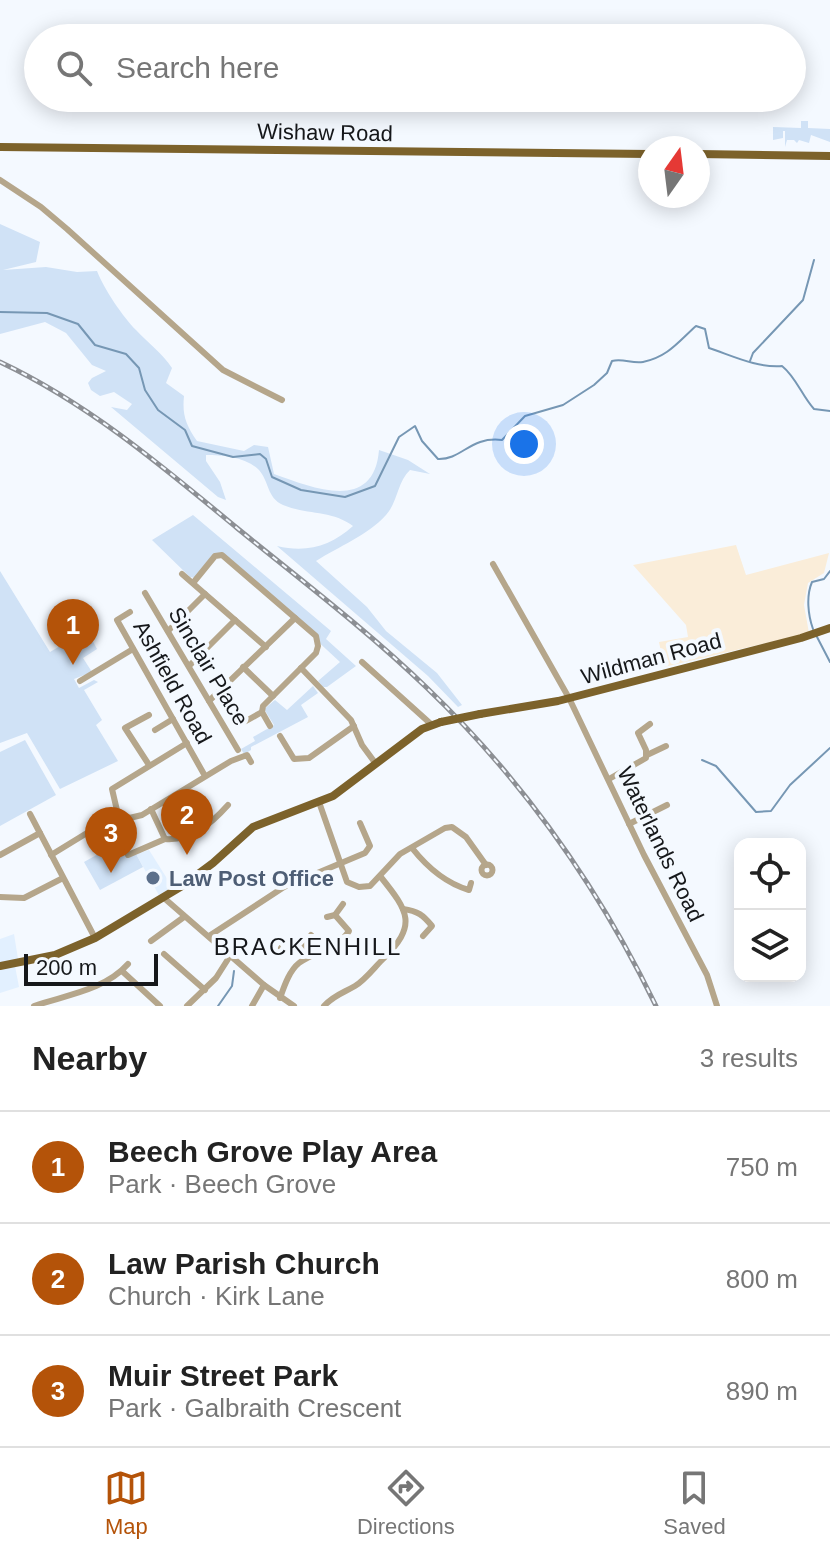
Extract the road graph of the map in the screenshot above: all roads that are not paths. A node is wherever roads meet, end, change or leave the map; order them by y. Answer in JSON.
{"nodes":[{"id":1,"x":0,"y":147,"type":"edge"},
{"id":2,"x":638,"y":154,"type":"edge"},
{"id":3,"x":710,"y":154,"type":"edge"},
{"id":4,"x":830,"y":156,"type":"edge"},
{"id":5,"x":0,"y":180,"type":"edge"},
{"id":6,"x":282,"y":400,"type":"dead end"},
{"id":7,"x":493,"y":564,"type":"dead end"},
{"id":8,"x":182,"y":574,"type":"dead end"},
{"id":9,"x":193,"y":583,"type":"junction"},
{"id":10,"x":145,"y":593,"type":"dead end"},
{"id":11,"x":205,"y":594,"type":"junction"},
{"id":12,"x":130,"y":612,"type":"dead end"},
{"id":13,"x":295,"y":618,"type":"junction"},
{"id":14,"x":235,"y":620,"type":"junction"},
{"id":15,"x":826,"y":630,"type":"edge"},
{"id":16,"x":168,"y":631,"type":"junction"},
{"id":17,"x":266,"y":647,"type":"junction"},
{"id":18,"x":133,"y":649,"type":"junction"},
{"id":19,"x":362,"y":662,"type":"dead end"},
{"id":20,"x":189,"y":666,"type":"junction"},
{"id":21,"x":243,"y":667,"type":"junction"},
{"id":22,"x":301,"y":668,"type":"junction"},
{"id":23,"x":80,"y":681,"type":"dead end"},
{"id":24,"x":273,"y":696,"type":"junction"},
{"id":25,"x":569,"y":698,"type":"junction"},
{"id":26,"x":209,"y":701,"type":"junction"},
{"id":27,"x":262,"y":712,"type":"junction"},
{"id":28,"x":149,"y":715,"type":"dead end"},
{"id":29,"x":173,"y":719,"type":"junction"},
{"id":30,"x":246,"y":721,"type":"dead end"},
{"id":31,"x":436,"y":724,"type":"junction"},
{"id":32,"x":650,"y":724,"type":"dead end"},
{"id":33,"x":270,"y":726,"type":"dead end"},
{"id":34,"x":354,"y":726,"type":"junction"},
{"id":35,"x":155,"y":730,"type":"dead end"},
{"id":36,"x":280,"y":736,"type":"dead end"},
{"id":37,"x":187,"y":743,"type":"junction"},
{"id":38,"x":666,"y":746,"type":"dead end"},
{"id":39,"x":238,"y":750,"type":"dead end"},
{"id":40,"x":647,"y":755,"type":"junction"},
{"id":41,"x":250,"y":757,"type":"dead end"},
{"id":42,"x":376,"y":764,"type":"junction"},
{"id":43,"x":149,"y":765,"type":"junction"},
{"id":44,"x":205,"y":776,"type":"junction"},
{"id":45,"x":609,"y":779,"type":"junction"},
{"id":46,"x":319,"y":802,"type":"junction"},
{"id":47,"x":228,"y":805,"type":"dead end"},
{"id":48,"x":667,"y":805,"type":"dead end"},
{"id":49,"x":151,"y":809,"type":"junction"},
{"id":50,"x":30,"y":814,"type":"dead end"},
{"id":51,"x":119,"y":819,"type":"junction"},
{"id":52,"x":360,"y":823,"type":"dead end"},
{"id":53,"x":429,"y":824,"type":"dead end"},
{"id":54,"x":629,"y":824,"type":"junction"},
{"id":55,"x":40,"y":833,"type":"junction"},
{"id":56,"x":434,"y":833,"type":"junction"},
{"id":57,"x":165,"y":839,"type":"junction"},
{"id":58,"x":412,"y":848,"type":"junction"},
{"id":59,"x":0,"y":855,"type":"edge"},
{"id":60,"x":51,"y":855,"type":"junction"},
{"id":61,"x":128,"y":855,"type":"dead end"},
{"id":62,"x":340,"y":865,"type":"junction"},
{"id":63,"x":486,"y":865,"type":"dead end"},
{"id":64,"x":380,"y":876,"type":"junction"},
{"id":65,"x":63,"y":878,"type":"junction"},
{"id":66,"x":470,"y":889,"type":"dead end"},
{"id":67,"x":0,"y":897,"type":"edge"},
{"id":68,"x":164,"y":898,"type":"junction"},
{"id":69,"x":343,"y":904,"type":"dead end"},
{"id":70,"x":403,"y":909,"type":"junction"},
{"id":71,"x":184,"y":917,"type":"junction"},
{"id":72,"x":311,"y":935,"type":"dead end"},
{"id":73,"x":209,"y":936,"type":"junction"},
{"id":74,"x":423,"y":936,"type":"dead end"},
{"id":75,"x":95,"y":938,"type":"junction"},
{"id":76,"x":151,"y":941,"type":"dead end"},
{"id":77,"x":281,"y":948,"type":"dead end"},
{"id":78,"x":301,"y":951,"type":"junction"},
{"id":79,"x":164,"y":954,"type":"dead end"},
{"id":80,"x":230,"y":956,"type":"junction"},
{"id":81,"x":307,"y":959,"type":"junction"},
{"id":82,"x":128,"y":964,"type":"dead end"},
{"id":83,"x":0,"y":966,"type":"edge"},
{"id":84,"x":122,"y":971,"type":"junction"},
{"id":85,"x":264,"y":985,"type":"junction"},
{"id":86,"x":205,"y":990,"type":"junction"},
{"id":87,"x":280,"y":998,"type":"junction"},
{"id":88,"x":37,"y":1006,"type":"edge"},
{"id":89,"x":160,"y":1006,"type":"edge"},
{"id":90,"x":187,"y":1006,"type":"edge"},
{"id":91,"x":252,"y":1006,"type":"edge"},
{"id":92,"x":294,"y":1006,"type":"edge"},
{"id":93,"x":324,"y":1006,"type":"edge"},
{"id":94,"x":717,"y":1006,"type":"edge"}],
"edges":[{"from":1,"to":2,"type":"main road","name":"Wishaw Road"},
{"from":3,"to":4,"type":"main road"},
{"from":5,"to":6,"type":"street"},
{"from":7,"to":25,"type":"street","name":"Waterlands Road"},
{"from":8,"to":9,"type":"street"},
{"from":9,"to":11,"type":"street"},
{"from":9,"to":13,"type":"street"},
{"from":10,"to":16,"type":"street","name":"Sinclair Place"},
{"from":11,"to":14,"type":"street"},
{"from":11,"to":16,"type":"street"},
{"from":12,"to":18,"type":"street","name":"Ashfield Road"},
{"from":13,"to":17,"type":"street"},
{"from":13,"to":22,"type":"street"},
{"from":14,"to":17,"type":"street"},
{"from":14,"to":20,"type":"street"},
{"from":15,"to":25,"type":"main road","name":"Wildman Road"},
{"from":16,"to":20,"type":"street","name":"Sinclair Place"},
{"from":17,"to":21,"type":"street"},
{"from":18,"to":23,"type":"street"},
{"from":18,"to":29,"type":"street","name":"Ashfield Road"},
{"from":19,"to":31,"type":"street"},
{"from":20,"to":26,"type":"street","name":"Sinclair Place"},
{"from":21,"to":24,"type":"street"},
{"from":21,"to":26,"type":"street"},
{"from":22,"to":24,"type":"street"},
{"from":22,"to":34,"type":"street"},
{"from":24,"to":27,"type":"street"},
{"from":25,"to":31,"type":"main road","name":"Wildman Road","bridge":true},
{"from":25,"to":45,"type":"street","name":"Waterlands Road"},
{"from":26,"to":39,"type":"street","name":"Sinclair Place"},
{"from":27,"to":30,"type":"street"},
{"from":27,"to":33,"type":"street"},
{"from":28,"to":43,"type":"street"},
{"from":29,"to":35,"type":"street"},
{"from":29,"to":37,"type":"street","name":"Ashfield Road"},
{"from":31,"to":42,"type":"main road"},
{"from":32,"to":40,"type":"street"},
{"from":34,"to":36,"type":"street"},
{"from":34,"to":42,"type":"street"},
{"from":37,"to":43,"type":"street"},
{"from":37,"to":44,"type":"street","name":"Ashfield Road"},
{"from":38,"to":40,"type":"street"},
{"from":40,"to":45,"type":"street"},
{"from":41,"to":44,"type":"street"},
{"from":42,"to":46,"type":"main road"},
{"from":43,"to":51,"type":"street"},
{"from":44,"to":49,"type":"street"},
{"from":45,"to":54,"type":"street","name":"Waterlands Road"},
{"from":46,"to":62,"type":"street"},
{"from":46,"to":68,"type":"main road"},
{"from":47,"to":57,"type":"street"},
{"from":48,"to":54,"type":"street"},
{"from":49,"to":51,"type":"street"},
{"from":49,"to":57,"type":"street"},
{"from":50,"to":55,"type":"street"},
{"from":51,"to":60,"type":"street"},
{"from":52,"to":62,"type":"street"},
{"from":53,"to":56,"type":"street"},
{"from":54,"to":94,"type":"street","name":"Waterlands Road"},
{"from":55,"to":59,"type":"street"},
{"from":55,"to":60,"type":"street"},
{"from":56,"to":58,"type":"street"},
{"from":56,"to":63,"type":"street"},
{"from":57,"to":61,"type":"street"},
{"from":58,"to":64,"type":"street"},
{"from":58,"to":66,"type":"street"},
{"from":60,"to":65,"type":"street"},
{"from":62,"to":64,"type":"street"},
{"from":62,"to":73,"type":"street"},
{"from":64,"to":70,"type":"street"},
{"from":65,"to":67,"type":"street"},
{"from":65,"to":75,"type":"street"},
{"from":68,"to":71,"type":"street"},
{"from":68,"to":75,"type":"main road"},
{"from":69,"to":81,"type":"street"},
{"from":70,"to":74,"type":"street"},
{"from":70,"to":93,"type":"street"},
{"from":71,"to":73,"type":"street"},
{"from":71,"to":76,"type":"street"},
{"from":72,"to":78,"type":"street"},
{"from":73,"to":80,"type":"street"},
{"from":75,"to":83,"type":"main road"},
{"from":77,"to":78,"type":"street"},
{"from":78,"to":81,"type":"street"},
{"from":79,"to":86,"type":"street"},
{"from":80,"to":85,"type":"street"},
{"from":80,"to":86,"type":"street"},
{"from":81,"to":87,"type":"street"},
{"from":82,"to":84,"type":"street"},
{"from":84,"to":88,"type":"street"},
{"from":84,"to":89,"type":"street"},
{"from":85,"to":87,"type":"street"},
{"from":85,"to":91,"type":"street"},
{"from":86,"to":90,"type":"street"},
{"from":87,"to":92,"type":"street"}]}
